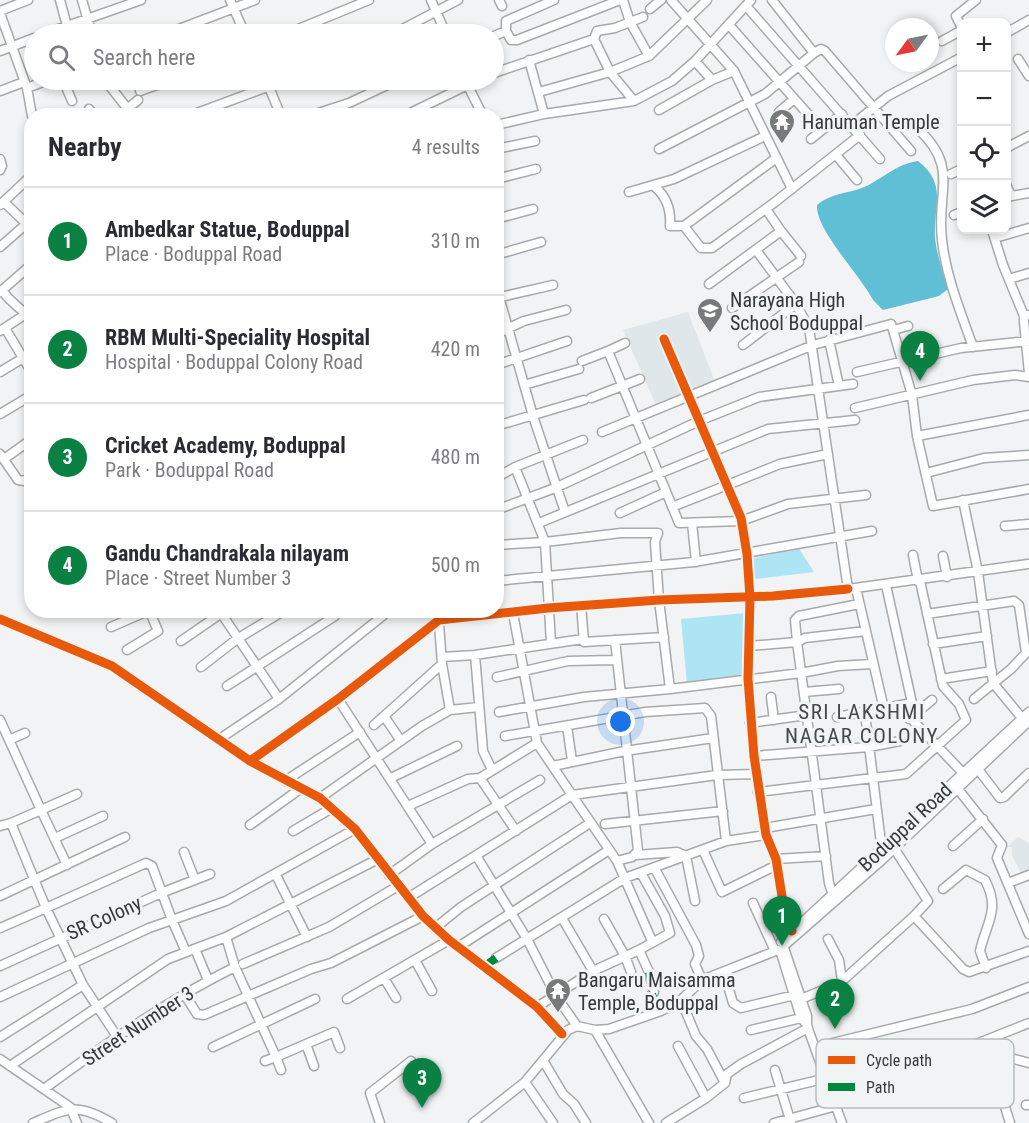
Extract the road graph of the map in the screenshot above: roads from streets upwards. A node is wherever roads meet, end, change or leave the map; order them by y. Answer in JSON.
{"nodes":[{"id":1,"x":27,"y":0,"type":"edge"},
{"id":2,"x":60,"y":0,"type":"edge"},
{"id":3,"x":82,"y":0,"type":"edge"},
{"id":4,"x":141,"y":0,"type":"edge"},
{"id":5,"x":255,"y":0,"type":"edge"},
{"id":6,"x":369,"y":0,"type":"edge"},
{"id":7,"x":431,"y":0,"type":"edge"},
{"id":8,"x":458,"y":0,"type":"edge"},
{"id":9,"x":555,"y":0,"type":"edge"},
{"id":10,"x":621,"y":0,"type":"edge"},
{"id":11,"x":660,"y":0,"type":"edge"},
{"id":12,"x":671,"y":0,"type":"edge"},
{"id":13,"x":707,"y":0,"type":"edge"},
{"id":14,"x":772,"y":0,"type":"edge"},
{"id":15,"x":976,"y":0,"type":"edge"},
{"id":16,"x":232,"y":4,"type":"edge"},
{"id":17,"x":749,"y":4,"type":"edge"},
{"id":18,"x":650,"y":9,"type":"dead end"},
{"id":19,"x":0,"y":12,"type":"edge"},
{"id":20,"x":437,"y":12,"type":"junction"},
{"id":21,"x":643,"y":17,"type":"dead end"},
{"id":22,"x":88,"y":18,"type":"junction"},
{"id":23,"x":689,"y":18,"type":"junction"},
{"id":24,"x":958,"y":18,"type":"edge"},
{"id":25,"x":1029,"y":20,"type":"edge"},
{"id":26,"x":630,"y":22,"type":"junction"},
{"id":27,"x":66,"y":24,"type":"edge"},
{"id":28,"x":72,"y":24,"type":"edge"},
{"id":29,"x":90,"y":24,"type":"edge"},
{"id":30,"x":188,"y":24,"type":"edge"},
{"id":31,"x":241,"y":24,"type":"edge"},
{"id":32,"x":310,"y":24,"type":"edge"},
{"id":33,"x":413,"y":24,"type":"edge"},
{"id":34,"x":442,"y":24,"type":"edge"},
{"id":35,"x":729,"y":25,"type":"junction"},
{"id":36,"x":506,"y":30,"type":"joint"},
{"id":37,"x":1011,"y":30,"type":"edge"},
{"id":38,"x":957,"y":32,"type":"edge"},
{"id":39,"x":594,"y":39,"type":"junction"},
{"id":40,"x":942,"y":41,"type":"dead end"},
{"id":41,"x":24,"y":42,"type":"edge"},
{"id":42,"x":713,"y":44,"type":"junction"},
{"id":43,"x":11,"y":47,"type":"junction"},
{"id":44,"x":0,"y":51,"type":"edge"},
{"id":45,"x":814,"y":53,"type":"junction"},
{"id":46,"x":649,"y":56,"type":"junction"},
{"id":47,"x":1018,"y":59,"type":"dead end"},
{"id":48,"x":530,"y":60,"type":"junction"},
{"id":49,"x":957,"y":60,"type":"edge"},
{"id":50,"x":695,"y":61,"type":"junction"},
{"id":51,"x":799,"y":66,"type":"junction"},
{"id":52,"x":504,"y":69,"type":"edge"},
{"id":53,"x":734,"y":71,"type":"junction"},
{"id":54,"x":610,"y":72,"type":"junction"},
{"id":55,"x":1029,"y":76,"type":"edge"},
{"id":56,"x":24,"y":80,"type":"edge"},
{"id":57,"x":712,"y":80,"type":"junction"},
{"id":58,"x":779,"y":82,"type":"junction"},
{"id":59,"x":24,"y":85,"type":"edge"},
{"id":60,"x":27,"y":90,"type":"edge"},
{"id":61,"x":67,"y":90,"type":"edge"},
{"id":62,"x":113,"y":90,"type":"edge"},
{"id":63,"x":150,"y":90,"type":"edge"},
{"id":64,"x":250,"y":90,"type":"edge"},
{"id":65,"x":270,"y":90,"type":"edge"},
{"id":66,"x":377,"y":90,"type":"edge"},
{"id":67,"x":452,"y":90,"type":"edge"},
{"id":68,"x":470,"y":90,"type":"edge"},
{"id":69,"x":0,"y":91,"type":"edge"},
{"id":70,"x":539,"y":92,"type":"junction"},
{"id":71,"x":794,"y":99,"type":"junction"},
{"id":72,"x":72,"y":101,"type":"dead end"},
{"id":73,"x":634,"y":101,"type":"junction"},
{"id":74,"x":749,"y":103,"type":"junction"},
{"id":75,"x":873,"y":107,"type":"junction"},
{"id":76,"x":30,"y":108,"type":"edge"},
{"id":77,"x":127,"y":108,"type":"joint"},
{"id":78,"x":208,"y":108,"type":"edge"},
{"id":79,"x":278,"y":108,"type":"edge"},
{"id":80,"x":334,"y":108,"type":"edge"},
{"id":81,"x":419,"y":108,"type":"edge"},
{"id":82,"x":479,"y":108,"type":"edge"},
{"id":83,"x":659,"y":110,"type":"dead end"},
{"id":84,"x":779,"y":112,"type":"dead end"},
{"id":85,"x":544,"y":114,"type":"junction"},
{"id":86,"x":842,"y":114,"type":"junction"},
{"id":87,"x":504,"y":123,"type":"edge"},
{"id":88,"x":852,"y":126,"type":"junction"},
{"id":89,"x":917,"y":128,"type":"dead end"},
{"id":90,"x":822,"y":130,"type":"junction"},
{"id":91,"x":860,"y":135,"type":"junction"},
{"id":92,"x":765,"y":136,"type":"junction"},
{"id":93,"x":1029,"y":138,"type":"edge"},
{"id":94,"x":811,"y":139,"type":"dead end"},
{"id":95,"x":535,"y":141,"type":"dead end"},
{"id":96,"x":1011,"y":146,"type":"edge"},
{"id":97,"x":504,"y":147,"type":"edge"},
{"id":98,"x":659,"y":149,"type":"dead end"},
{"id":99,"x":911,"y":151,"type":"dead end"},
{"id":100,"x":836,"y":155,"type":"junction"},
{"id":101,"x":0,"y":159,"type":"edge"},
{"id":102,"x":775,"y":159,"type":"junction"},
{"id":103,"x":880,"y":159,"type":"dead end"},
{"id":104,"x":536,"y":169,"type":"dead end"},
{"id":105,"x":0,"y":170,"type":"edge"},
{"id":106,"x":957,"y":171,"type":"edge"},
{"id":107,"x":951,"y":174,"type":"dead end"},
{"id":108,"x":504,"y":177,"type":"edge"},
{"id":109,"x":857,"y":180,"type":"dead end"},
{"id":110,"x":24,"y":182,"type":"edge"},
{"id":111,"x":655,"y":187,"type":"junction"},
{"id":112,"x":792,"y":189,"type":"junction"},
{"id":113,"x":629,"y":192,"type":"dead end"},
{"id":114,"x":1029,"y":193,"type":"edge"},
{"id":115,"x":1011,"y":197,"type":"edge"},
{"id":116,"x":2,"y":203,"type":"edge"},
{"id":117,"x":766,"y":209,"type":"junction"},
{"id":118,"x":532,"y":210,"type":"dead end"},
{"id":119,"x":504,"y":217,"type":"edge"},
{"id":120,"x":24,"y":220,"type":"edge"},
{"id":121,"x":684,"y":226,"type":"junction"},
{"id":122,"x":1029,"y":228,"type":"edge"},
{"id":123,"x":24,"y":229,"type":"edge"},
{"id":124,"x":782,"y":231,"type":"junction"},
{"id":125,"x":1011,"y":231,"type":"edge"},
{"id":126,"x":994,"y":234,"type":"edge"},
{"id":127,"x":541,"y":243,"type":"dead end"},
{"id":128,"x":0,"y":247,"type":"edge"},
{"id":129,"x":756,"y":250,"type":"junction"},
{"id":130,"x":504,"y":253,"type":"edge"},
{"id":131,"x":24,"y":271,"type":"edge"},
{"id":132,"x":1029,"y":273,"type":"edge"},
{"id":133,"x":775,"y":277,"type":"junction"},
{"id":134,"x":1009,"y":279,"type":"junction"},
{"id":135,"x":709,"y":284,"type":"dead end"},
{"id":136,"x":553,"y":285,"type":"dead end"},
{"id":137,"x":1,"y":291,"type":"edge"},
{"id":138,"x":504,"y":297,"type":"edge"},
{"id":139,"x":796,"y":304,"type":"junction"},
{"id":140,"x":732,"y":308,"type":"dead end"},
{"id":141,"x":24,"y":310,"type":"edge"},
{"id":142,"x":566,"y":310,"type":"dead end"},
{"id":143,"x":1027,"y":315,"type":"edge"},
{"id":144,"x":24,"y":316,"type":"edge"},
{"id":145,"x":504,"y":317,"type":"edge"},
{"id":146,"x":908,"y":326,"type":"dead end"},
{"id":147,"x":2,"y":330,"type":"edge"},
{"id":148,"x":508,"y":330,"type":"junction"},
{"id":149,"x":893,"y":330,"type":"junction"},
{"id":150,"x":504,"y":331,"type":"edge"},
{"id":151,"x":664,"y":339,"type":"dead end"},
{"id":152,"x":829,"y":340,"type":"junction"},
{"id":153,"x":567,"y":341,"type":"dead end"},
{"id":154,"x":1027,"y":341,"type":"edge"},
{"id":155,"x":625,"y":343,"type":"dead end"},
{"id":156,"x":743,"y":345,"type":"dead end"},
{"id":157,"x":813,"y":345,"type":"junction"},
{"id":158,"x":973,"y":347,"type":"junction"},
{"id":159,"x":608,"y":351,"type":"junction"},
{"id":160,"x":23,"y":358,"type":"joint"},
{"id":161,"x":516,"y":359,"type":"junction"},
{"id":162,"x":504,"y":362,"type":"edge"},
{"id":163,"x":901,"y":362,"type":"junction"},
{"id":164,"x":0,"y":372,"type":"edge"},
{"id":165,"x":857,"y":372,"type":"dead end"},
{"id":166,"x":1029,"y":375,"type":"edge"},
{"id":167,"x":640,"y":379,"type":"dead end"},
{"id":168,"x":852,"y":384,"type":"dead end"},
{"id":169,"x":524,"y":385,"type":"junction"},
{"id":170,"x":624,"y":385,"type":"junction"},
{"id":171,"x":839,"y":386,"type":"junction"},
{"id":172,"x":818,"y":390,"type":"junction"},
{"id":173,"x":688,"y":395,"type":"junction"},
{"id":174,"x":912,"y":395,"type":"junction"},
{"id":175,"x":24,"y":400,"type":"edge"},
{"id":176,"x":855,"y":408,"type":"dead end"},
{"id":177,"x":0,"y":414,"type":"edge"},
{"id":178,"x":1029,"y":415,"type":"edge"},
{"id":179,"x":532,"y":416,"type":"junction"},
{"id":180,"x":637,"y":417,"type":"junction"},
{"id":181,"x":855,"y":420,"type":"dead end"},
{"id":182,"x":699,"y":421,"type":"junction"},
{"id":183,"x":504,"y":424,"type":"edge"},
{"id":184,"x":824,"y":425,"type":"junction"},
{"id":185,"x":602,"y":432,"type":"dead end"},
{"id":186,"x":917,"y":436,"type":"junction"},
{"id":187,"x":583,"y":440,"type":"dead end"},
{"id":188,"x":24,"y":444,"type":"edge"},
{"id":189,"x":646,"y":445,"type":"junction"},
{"id":190,"x":712,"y":452,"type":"junction"},
{"id":191,"x":828,"y":453,"type":"junction"},
{"id":192,"x":545,"y":455,"type":"junction"},
{"id":193,"x":2,"y":456,"type":"edge"},
{"id":194,"x":1029,"y":456,"type":"edge"},
{"id":195,"x":515,"y":467,"type":"junction"},
{"id":196,"x":504,"y":473,"type":"edge"},
{"id":197,"x":659,"y":473,"type":"junction"},
{"id":198,"x":926,"y":473,"type":"junction"},
{"id":199,"x":24,"y":481,"type":"edge"},
{"id":200,"x":725,"y":484,"type":"junction"},
{"id":201,"x":555,"y":488,"type":"junction"},
{"id":202,"x":1029,"y":489,"type":"edge"},
{"id":203,"x":666,"y":492,"type":"junction"},
{"id":204,"x":866,"y":495,"type":"dead end"},
{"id":205,"x":528,"y":497,"type":"junction"},
{"id":206,"x":835,"y":498,"type":"junction"},
{"id":207,"x":963,"y":500,"type":"junction"},
{"id":208,"x":504,"y":507,"type":"edge"},
{"id":209,"x":672,"y":507,"type":"junction"},
{"id":210,"x":565,"y":512,"type":"junction"},
{"id":211,"x":620,"y":513,"type":"dead end"},
{"id":212,"x":741,"y":521,"type":"junction"},
{"id":213,"x":538,"y":523,"type":"junction"},
{"id":214,"x":692,"y":523,"type":"junction"},
{"id":215,"x":1029,"y":524,"type":"edge"},
{"id":216,"x":1005,"y":526,"type":"dead end"},
{"id":217,"x":872,"y":531,"type":"dead end"},
{"id":218,"x":840,"y":535,"type":"junction"},
{"id":219,"x":545,"y":542,"type":"junction"},
{"id":220,"x":504,"y":545,"type":"edge"},
{"id":221,"x":747,"y":555,"type":"junction"},
{"id":222,"x":914,"y":555,"type":"dead end"},
{"id":223,"x":943,"y":556,"type":"dead end"},
{"id":224,"x":696,"y":562,"type":"junction"},
{"id":225,"x":1028,"y":564,"type":"edge"},
{"id":226,"x":657,"y":566,"type":"junction"},
{"id":227,"x":978,"y":572,"type":"junction"},
{"id":228,"x":546,"y":576,"type":"junction"},
{"id":229,"x":947,"y":577,"type":"junction"},
{"id":230,"x":504,"y":579,"type":"edge"},
{"id":231,"x":919,"y":581,"type":"junction"},
{"id":232,"x":886,"y":585,"type":"junction"},
{"id":233,"x":852,"y":589,"type":"junction"},
{"id":234,"x":750,"y":598,"type":"junction"},
{"id":235,"x":659,"y":600,"type":"junction"},
{"id":236,"x":859,"y":604,"type":"junction"},
{"id":237,"x":581,"y":605,"type":"junction"},
{"id":238,"x":983,"y":605,"type":"junction"},
{"id":239,"x":548,"y":608,"type":"junction"},
{"id":240,"x":504,"y":613,"type":"edge"},
{"id":241,"x":513,"y":613,"type":"junction"},
{"id":242,"x":927,"y":614,"type":"junction"},
{"id":243,"x":131,"y":618,"type":"edge"},
{"id":244,"x":152,"y":618,"type":"edge"},
{"id":245,"x":214,"y":618,"type":"edge"},
{"id":246,"x":225,"y":618,"type":"edge"},
{"id":247,"x":272,"y":618,"type":"edge"},
{"id":248,"x":332,"y":618,"type":"edge"},
{"id":249,"x":380,"y":618,"type":"edge"},
{"id":250,"x":435,"y":618,"type":"edge"},
{"id":251,"x":439,"y":618,"type":"edge"},
{"id":252,"x":0,"y":619,"type":"edge"},
{"id":253,"x":111,"y":627,"type":"dead end"},
{"id":254,"x":866,"y":631,"type":"junction"},
{"id":255,"x":987,"y":636,"type":"junction"},
{"id":256,"x":664,"y":637,"type":"junction"},
{"id":257,"x":237,"y":639,"type":"junction"},
{"id":258,"x":583,"y":639,"type":"junction"},
{"id":259,"x":615,"y":639,"type":"junction"},
{"id":260,"x":181,"y":641,"type":"dead end"},
{"id":261,"x":797,"y":642,"type":"junction"},
{"id":262,"x":551,"y":643,"type":"junction"},
{"id":263,"x":933,"y":644,"type":"junction"},
{"id":264,"x":749,"y":646,"type":"junction"},
{"id":265,"x":519,"y":649,"type":"junction"},
{"id":266,"x":127,"y":650,"type":"dead end"},
{"id":267,"x":476,"y":655,"type":"junction"},
{"id":268,"x":442,"y":660,"type":"junction"},
{"id":269,"x":615,"y":660,"type":"junction"},
{"id":270,"x":872,"y":664,"type":"junction"},
{"id":271,"x":256,"y":665,"type":"junction"},
{"id":272,"x":201,"y":667,"type":"dead end"},
{"id":273,"x":523,"y":670,"type":"junction"},
{"id":274,"x":992,"y":671,"type":"junction"},
{"id":275,"x":801,"y":673,"type":"junction"},
{"id":276,"x":497,"y":677,"type":"dead end"},
{"id":277,"x":748,"y":679,"type":"junction"},
{"id":278,"x":941,"y":679,"type":"junction"},
{"id":279,"x":993,"y":683,"type":"junction"},
{"id":280,"x":227,"y":686,"type":"dead end"},
{"id":281,"x":670,"y":689,"type":"junction"},
{"id":282,"x":839,"y":689,"type":"dead end"},
{"id":283,"x":804,"y":692,"type":"junction"},
{"id":284,"x":619,"y":693,"type":"junction"},
{"id":285,"x":771,"y":697,"type":"dead end"},
{"id":286,"x":279,"y":699,"type":"junction"},
{"id":287,"x":338,"y":699,"type":"junction"},
{"id":288,"x":974,"y":699,"type":"dead end"},
{"id":289,"x":932,"y":700,"type":"dead end"},
{"id":290,"x":529,"y":706,"type":"junction"},
{"id":291,"x":898,"y":706,"type":"junction"},
{"id":292,"x":479,"y":707,"type":"junction"},
{"id":293,"x":884,"y":709,"type":"junction"},
{"id":294,"x":450,"y":711,"type":"junction"},
{"id":295,"x":499,"y":712,"type":"dead end"},
{"id":296,"x":865,"y":713,"type":"junction"},
{"id":297,"x":384,"y":716,"type":"junction"},
{"id":298,"x":621,"y":716,"type":"junction"},
{"id":299,"x":807,"y":716,"type":"junction"},
{"id":300,"x":2,"y":717,"type":"edge"},
{"id":301,"x":837,"y":717,"type":"dead end"},
{"id":302,"x":909,"y":719,"type":"junction"},
{"id":303,"x":774,"y":720,"type":"junction"},
{"id":304,"x":1027,"y":720,"type":"edge"},
{"id":305,"x":750,"y":723,"type":"junction"},
{"id":306,"x":374,"y":725,"type":"dead end"},
{"id":307,"x":567,"y":726,"type":"junction"},
{"id":308,"x":360,"y":732,"type":"junction"},
{"id":309,"x":535,"y":732,"type":"junction"},
{"id":310,"x":25,"y":733,"type":"dead end"},
{"id":311,"x":505,"y":736,"type":"dead end"},
{"id":312,"x":713,"y":738,"type":"junction"},
{"id":313,"x":9,"y":740,"type":"junction"},
{"id":314,"x":218,"y":740,"type":"junction"},
{"id":315,"x":400,"y":741,"type":"junction"},
{"id":316,"x":900,"y":741,"type":"dead end"},
{"id":317,"x":537,"y":743,"type":"junction"},
{"id":318,"x":457,"y":746,"type":"dead end"},
{"id":319,"x":869,"y":747,"type":"junction"},
{"id":320,"x":938,"y":748,"type":"junction"},
{"id":321,"x":813,"y":750,"type":"junction"},
{"id":322,"x":625,"y":751,"type":"junction"},
{"id":323,"x":754,"y":756,"type":"junction"},
{"id":324,"x":377,"y":757,"type":"junction"},
{"id":325,"x":572,"y":761,"type":"junction"},
{"id":326,"x":250,"y":762,"type":"junction"},
{"id":327,"x":553,"y":766,"type":"junction"},
{"id":328,"x":977,"y":768,"type":"junction"},
{"id":329,"x":492,"y":770,"type":"junction"},
{"id":330,"x":963,"y":773,"type":"junction"},
{"id":331,"x":757,"y":774,"type":"junction"},
{"id":332,"x":717,"y":775,"type":"junction"},
{"id":333,"x":1026,"y":776,"type":"edge"},
{"id":334,"x":390,"y":778,"type":"junction"},
{"id":335,"x":480,"y":778,"type":"junction"},
{"id":336,"x":873,"y":778,"type":"junction"},
{"id":337,"x":540,"y":780,"type":"dead end"},
{"id":338,"x":285,"y":781,"type":"junction"},
{"id":339,"x":817,"y":785,"type":"junction"},
{"id":340,"x":955,"y":785,"type":"junction"},
{"id":341,"x":631,"y":786,"type":"junction"},
{"id":342,"x":1029,"y":786,"type":"edge"},
{"id":343,"x":300,"y":789,"type":"junction"},
{"id":344,"x":758,"y":792,"type":"junction"},
{"id":345,"x":77,"y":794,"type":"dead end"},
{"id":346,"x":572,"y":795,"type":"junction"},
{"id":347,"x":320,"y":798,"type":"junction"},
{"id":348,"x":496,"y":805,"type":"junction"},
{"id":349,"x":408,"y":806,"type":"junction"},
{"id":350,"x":332,"y":808,"type":"junction"},
{"id":351,"x":876,"y":809,"type":"junction"},
{"id":352,"x":41,"y":810,"type":"junction"},
{"id":353,"x":723,"y":811,"type":"junction"},
{"id":354,"x":103,"y":816,"type":"dead end"},
{"id":355,"x":822,"y":817,"type":"junction"},
{"id":356,"x":983,"y":819,"type":"junction"},
{"id":357,"x":635,"y":821,"type":"junction"},
{"id":358,"x":11,"y":823,"type":"junction"},
{"id":359,"x":590,"y":823,"type":"junction"},
{"id":360,"x":605,"y":824,"type":"dead end"},
{"id":361,"x":250,"y":825,"type":"dead end"},
{"id":362,"x":0,"y":826,"type":"edge"},
{"id":363,"x":355,"y":829,"type":"junction"},
{"id":364,"x":293,"y":831,"type":"dead end"},
{"id":365,"x":516,"y":831,"type":"junction"},
{"id":366,"x":765,"y":831,"type":"junction"},
{"id":367,"x":125,"y":837,"type":"dead end"},
{"id":368,"x":55,"y":838,"type":"junction"},
{"id":369,"x":726,"y":841,"type":"junction"},
{"id":370,"x":432,"y":844,"type":"junction"},
{"id":371,"x":953,"y":846,"type":"dead end"},
{"id":372,"x":894,"y":848,"type":"junction"},
{"id":373,"x":609,"y":850,"type":"junction"},
{"id":374,"x":703,"y":850,"type":"junction"},
{"id":375,"x":882,"y":851,"type":"junction"},
{"id":376,"x":184,"y":852,"type":"dead end"},
{"id":377,"x":636,"y":855,"type":"junction"},
{"id":378,"x":686,"y":856,"type":"junction"},
{"id":379,"x":826,"y":856,"type":"junction"},
{"id":380,"x":477,"y":857,"type":"junction"},
{"id":381,"x":378,"y":859,"type":"junction"},
{"id":382,"x":617,"y":861,"type":"junction"},
{"id":383,"x":777,"y":862,"type":"junction"},
{"id":384,"x":67,"y":865,"type":"junction"},
{"id":385,"x":655,"y":869,"type":"junction"},
{"id":386,"x":641,"y":873,"type":"junction"},
{"id":387,"x":210,"y":874,"type":"dead end"},
{"id":388,"x":276,"y":875,"type":"junction"},
{"id":389,"x":389,"y":875,"type":"junction"},
{"id":390,"x":1029,"y":875,"type":"edge"},
{"id":391,"x":625,"y":878,"type":"junction"},
{"id":392,"x":34,"y":879,"type":"junction"},
{"id":393,"x":195,"y":880,"type":"junction"},
{"id":394,"x":1008,"y":883,"type":"junction"},
{"id":395,"x":494,"y":885,"type":"junction"},
{"id":396,"x":398,"y":886,"type":"junction"},
{"id":397,"x":943,"y":889,"type":"dead end"},
{"id":398,"x":161,"y":893,"type":"junction"},
{"id":399,"x":0,"y":896,"type":"edge"},
{"id":400,"x":408,"y":898,"type":"junction"},
{"id":401,"x":835,"y":898,"type":"junction"},
{"id":402,"x":695,"y":901,"type":"dead end"},
{"id":403,"x":753,"y":903,"type":"dead end"},
{"id":404,"x":289,"y":906,"type":"junction"},
{"id":405,"x":46,"y":908,"type":"junction"},
{"id":406,"x":509,"y":913,"type":"junction"},
{"id":407,"x":423,"y":916,"type":"junction"},
{"id":408,"x":914,"y":916,"type":"junction"},
{"id":409,"x":562,"y":918,"type":"junction"},
{"id":410,"x":1026,"y":918,"type":"edge"},
{"id":411,"x":604,"y":919,"type":"dead end"},
{"id":412,"x":172,"y":920,"type":"junction"},
{"id":413,"x":0,"y":928,"type":"edge"},
{"id":414,"x":435,"y":928,"type":"junction"},
{"id":415,"x":792,"y":931,"type":"junction"},
{"id":416,"x":1029,"y":934,"type":"edge"},
{"id":417,"x":226,"y":937,"type":"junction"},
{"id":418,"x":306,"y":937,"type":"junction"},
{"id":419,"x":60,"y":938,"type":"junction"},
{"id":420,"x":526,"y":939,"type":"junction"},
{"id":421,"x":828,"y":939,"type":"dead end"},
{"id":422,"x":449,"y":940,"type":"junction"},
{"id":423,"x":652,"y":941,"type":"junction"},
{"id":424,"x":458,"y":947,"type":"junction"},
{"id":425,"x":780,"y":948,"type":"junction"},
{"id":426,"x":639,"y":950,"type":"junction"},
{"id":427,"x":191,"y":951,"type":"junction"},
{"id":428,"x":1029,"y":951,"type":"edge"},
{"id":429,"x":626,"y":956,"type":"junction"},
{"id":430,"x":496,"y":958,"type":"dead end"},
{"id":431,"x":415,"y":960,"type":"junction"},
{"id":432,"x":72,"y":962,"type":"junction"},
{"id":433,"x":239,"y":965,"type":"junction"},
{"id":434,"x":0,"y":966,"type":"edge"},
{"id":435,"x":986,"y":968,"type":"junction"},
{"id":436,"x":593,"y":970,"type":"junction"},
{"id":437,"x":631,"y":972,"type":"dead end"},
{"id":438,"x":724,"y":972,"type":"junction"},
{"id":439,"x":384,"y":978,"type":"junction"},
{"id":440,"x":208,"y":980,"type":"junction"},
{"id":441,"x":702,"y":980,"type":"junction"},
{"id":442,"x":842,"y":981,"type":"junction"},
{"id":443,"x":83,"y":985,"type":"junction"},
{"id":444,"x":1029,"y":987,"type":"edge"},
{"id":445,"x":432,"y":991,"type":"dead end"},
{"id":446,"x":185,"y":995,"type":"junction"},
{"id":447,"x":556,"y":996,"type":"junction"},
{"id":448,"x":798,"y":996,"type":"junction"},
{"id":449,"x":0,"y":997,"type":"edge"},
{"id":450,"x":249,"y":997,"type":"junction"},
{"id":451,"x":396,"y":998,"type":"dead end"},
{"id":452,"x":315,"y":999,"type":"dead end"},
{"id":453,"x":347,"y":999,"type":"dead end"},
{"id":454,"x":681,"y":1000,"type":"junction"},
{"id":455,"x":98,"y":1005,"type":"junction"},
{"id":456,"x":537,"y":1007,"type":"junction"},
{"id":457,"x":658,"y":1012,"type":"junction"},
{"id":458,"x":261,"y":1023,"type":"junction"},
{"id":459,"x":1029,"y":1023,"type":"edge"},
{"id":460,"x":805,"y":1024,"type":"junction"},
{"id":461,"x":577,"y":1026,"type":"junction"},
{"id":462,"x":595,"y":1030,"type":"junction"},
{"id":463,"x":751,"y":1030,"type":"dead end"},
{"id":464,"x":562,"y":1034,"type":"junction"},
{"id":465,"x":0,"y":1037,"type":"edge"},
{"id":466,"x":118,"y":1038,"type":"junction"},
{"id":467,"x":849,"y":1039,"type":"edge"},
{"id":468,"x":989,"y":1039,"type":"edge"},
{"id":469,"x":306,"y":1044,"type":"junction"},
{"id":470,"x":678,"y":1046,"type":"dead end"},
{"id":471,"x":213,"y":1047,"type":"dead end"},
{"id":472,"x":816,"y":1047,"type":"edge"},
{"id":473,"x":340,"y":1048,"type":"dead end"},
{"id":474,"x":276,"y":1057,"type":"junction"},
{"id":475,"x":0,"y":1059,"type":"edge"},
{"id":476,"x":1014,"y":1059,"type":"edge"},
{"id":477,"x":265,"y":1061,"type":"dead end"},
{"id":478,"x":411,"y":1061,"type":"dead end"},
{"id":479,"x":544,"y":1062,"type":"junction"},
{"id":480,"x":1029,"y":1063,"type":"edge"},
{"id":481,"x":10,"y":1066,"type":"junction"},
{"id":482,"x":314,"y":1066,"type":"dead end"},
{"id":483,"x":281,"y":1070,"type":"dead end"},
{"id":484,"x":775,"y":1070,"type":"dead end"},
{"id":485,"x":816,"y":1081,"type":"edge"},
{"id":486,"x":525,"y":1082,"type":"junction"},
{"id":487,"x":725,"y":1083,"type":"junction"},
{"id":488,"x":44,"y":1089,"type":"junction"},
{"id":489,"x":781,"y":1089,"type":"junction"},
{"id":490,"x":706,"y":1098,"type":"junction"},
{"id":491,"x":744,"y":1098,"type":"dead end"},
{"id":492,"x":70,"y":1107,"type":"junction"},
{"id":493,"x":830,"y":1108,"type":"edge"},
{"id":494,"x":837,"y":1108,"type":"edge"},
{"id":495,"x":1006,"y":1108,"type":"edge"},
{"id":496,"x":790,"y":1121,"type":"edge"},
{"id":497,"x":33,"y":1123,"type":"edge"},
{"id":498,"x":77,"y":1123,"type":"edge"},
{"id":499,"x":112,"y":1123,"type":"edge"},
{"id":500,"x":380,"y":1123,"type":"edge"},
{"id":501,"x":473,"y":1123,"type":"edge"},
{"id":502,"x":553,"y":1123,"type":"edge"},
{"id":503,"x":586,"y":1123,"type":"edge"},
{"id":504,"x":649,"y":1123,"type":"edge"},
{"id":505,"x":666,"y":1123,"type":"edge"},
{"id":506,"x":774,"y":1123,"type":"edge"},
{"id":507,"x":842,"y":1123,"type":"edge"},
{"id":508,"x":1010,"y":1123,"type":"edge"}],
"edges":[{"from":1,"to":19,"type":"street"},
{"from":2,"to":27,"type":"street"},
{"from":3,"to":22,"type":"street"},
{"from":4,"to":22,"type":"street"},
{"from":5,"to":16,"type":"street"},
{"from":6,"to":32,"type":"street"},
{"from":7,"to":20,"type":"street"},
{"from":8,"to":20,"type":"street"},
{"from":9,"to":36,"type":"street"},
{"from":10,"to":26,"type":"street"},
{"from":10,"to":36,"type":"street"},
{"from":11,"to":18,"type":"street"},
{"from":12,"to":23,"type":"street"},
{"from":13,"to":23,"type":"street"},
{"from":14,"to":45,"type":"street"},
{"from":15,"to":24,"type":"street"},
{"from":16,"to":30,"type":"street"},
{"from":16,"to":31,"type":"street"},
{"from":17,"to":35,"type":"street"},
{"from":17,"to":51,"type":"street"},
{"from":19,"to":43,"type":"street"},
{"from":20,"to":33,"type":"street"},
{"from":20,"to":34,"type":"street"},
{"from":21,"to":26,"type":"street"},
{"from":22,"to":28,"type":"street"},
{"from":22,"to":29,"type":"street"},
{"from":23,"to":42,"type":"street"},
{"from":23,"to":46,"type":"street"},
{"from":25,"to":37,"type":"street"},
{"from":26,"to":39,"type":"street"},
{"from":26,"to":46,"type":"street"},
{"from":35,"to":42,"type":"street"},
{"from":35,"to":58,"type":"street"},
{"from":38,"to":40,"type":"street"},
{"from":39,"to":48,"type":"street"},
{"from":39,"to":54,"type":"street"},
{"from":41,"to":43,"type":"street"},
{"from":42,"to":50,"type":"street"},
{"from":42,"to":53,"type":"street"},
{"from":43,"to":44,"type":"street"},
{"from":43,"to":56,"type":"street"},
{"from":45,"to":51,"type":"street"},
{"from":45,"to":75,"type":"street"},
{"from":46,"to":54,"type":"street"},
{"from":47,"to":55,"type":"street"},
{"from":48,"to":52,"type":"street"},
{"from":48,"to":70,"type":"street"},
{"from":49,"to":75,"type":"street"},
{"from":50,"to":57,"type":"street"},
{"from":50,"to":73,"type":"street"},
{"from":51,"to":58,"type":"street"},
{"from":51,"to":86,"type":"street"},
{"from":53,"to":57,"type":"street"},
{"from":53,"to":74,"type":"street"},
{"from":54,"to":70,"type":"street"},
{"from":54,"to":73,"type":"street"},
{"from":57,"to":83,"type":"street"},
{"from":58,"to":71,"type":"street"},
{"from":58,"to":74,"type":"street"},
{"from":59,"to":69,"type":"street"},
{"from":60,"to":76,"type":"street"},
{"from":61,"to":72,"type":"street"},
{"from":62,"to":77,"type":"street"},
{"from":63,"to":77,"type":"street"},
{"from":64,"to":78,"type":"street"},
{"from":65,"to":79,"type":"street"},
{"from":66,"to":80,"type":"street"},
{"from":67,"to":81,"type":"street"},
{"from":68,"to":82,"type":"street"},
{"from":70,"to":85,"type":"street"},
{"from":71,"to":84,"type":"street"},
{"from":71,"to":90,"type":"street"},
{"from":73,"to":85,"type":"street"},
{"from":74,"to":92,"type":"street"},
{"from":74,"to":98,"type":"street"},
{"from":75,"to":88,"type":"street"},
{"from":75,"to":99,"type":"street"},
{"from":85,"to":87,"type":"street"},
{"from":86,"to":88,"type":"street"},
{"from":86,"to":90,"type":"street"},
{"from":88,"to":91,"type":"street"},
{"from":89,"to":158,"type":"street"},
{"from":90,"to":94,"type":"street"},
{"from":91,"to":100,"type":"street"},
{"from":91,"to":103,"type":"street"},
{"from":92,"to":102,"type":"street"},
{"from":92,"to":111,"type":"street"},
{"from":93,"to":96,"type":"street"},
{"from":95,"to":97,"type":"street"},
{"from":100,"to":109,"type":"street"},
{"from":100,"to":112,"type":"street"},
{"from":101,"to":105,"type":"street"},
{"from":102,"to":112,"type":"street"},
{"from":102,"to":121,"type":"street"},
{"from":104,"to":108,"type":"street"},
{"from":106,"to":107,"type":"street"},
{"from":110,"to":116,"type":"street"},
{"from":111,"to":113,"type":"street"},
{"from":111,"to":121,"type":"street"},
{"from":112,"to":117,"type":"street"},
{"from":114,"to":115,"type":"street"},
{"from":116,"to":120,"type":"street"},
{"from":117,"to":121,"type":"street"},
{"from":117,"to":124,"type":"street"},
{"from":118,"to":119,"type":"street"},
{"from":122,"to":125,"type":"street"},
{"from":123,"to":128,"type":"street"},
{"from":124,"to":129,"type":"street"},
{"from":124,"to":133,"type":"street"},
{"from":126,"to":134,"type":"street"},
{"from":127,"to":130,"type":"street"},
{"from":129,"to":133,"type":"street"},
{"from":129,"to":135,"type":"street"},
{"from":131,"to":137,"type":"street"},
{"from":132,"to":134,"type":"street"},
{"from":133,"to":139,"type":"street"},
{"from":133,"to":140,"type":"street"},
{"from":134,"to":143,"type":"street"},
{"from":136,"to":138,"type":"street"},
{"from":137,"to":141,"type":"street"},
{"from":139,"to":156,"type":"street"},
{"from":139,"to":157,"type":"street"},
{"from":142,"to":148,"type":"street"},
{"from":143,"to":154,"type":"street"},
{"from":144,"to":147,"type":"street"},
{"from":145,"to":148,"type":"street"},
{"from":146,"to":149,"type":"street"},
{"from":147,"to":160,"type":"street"},
{"from":148,"to":150,"type":"street"},
{"from":148,"to":161,"type":"street"},
{"from":149,"to":152,"type":"street"},
{"from":149,"to":163,"type":"street"},
{"from":151,"to":173,"type":"street"},
{"from":152,"to":157,"type":"street"},
{"from":152,"to":171,"type":"street"},
{"from":153,"to":161,"type":"street"},
{"from":154,"to":158,"type":"street"},
{"from":154,"to":166,"type":"street"},
{"from":155,"to":159,"type":"street"},
{"from":157,"to":172,"type":"street"},
{"from":157,"to":173,"type":"street"},
{"from":158,"to":163,"type":"street"},
{"from":159,"to":169,"type":"street"},
{"from":159,"to":170,"type":"street"},
{"from":160,"to":164,"type":"street"},
{"from":161,"to":162,"type":"street"},
{"from":161,"to":169,"type":"street"},
{"from":163,"to":165,"type":"street"},
{"from":163,"to":174,"type":"street"},
{"from":166,"to":174,"type":"street"},
{"from":167,"to":170,"type":"street"},
{"from":168,"to":171,"type":"street"},
{"from":169,"to":179,"type":"street"},
{"from":170,"to":179,"type":"street"},
{"from":170,"to":180,"type":"street"},
{"from":171,"to":172,"type":"street"},
{"from":172,"to":182,"type":"street"},
{"from":172,"to":184,"type":"street"},
{"from":173,"to":180,"type":"street"},
{"from":173,"to":182,"type":"street"},
{"from":174,"to":176,"type":"street"},
{"from":174,"to":186,"type":"street"},
{"from":175,"to":177,"type":"street"},
{"from":178,"to":186,"type":"street"},
{"from":179,"to":183,"type":"street"},
{"from":179,"to":192,"type":"street"},
{"from":180,"to":185,"type":"street"},
{"from":180,"to":189,"type":"street"},
{"from":181,"to":184,"type":"street"},
{"from":182,"to":189,"type":"street"},
{"from":182,"to":190,"type":"street"},
{"from":184,"to":190,"type":"street"},
{"from":184,"to":191,"type":"street"},
{"from":186,"to":198,"type":"street"},
{"from":187,"to":192,"type":"street"},
{"from":188,"to":193,"type":"street"},
{"from":189,"to":197,"type":"street"},
{"from":189,"to":201,"type":"street"},
{"from":190,"to":197,"type":"street"},
{"from":190,"to":200,"type":"street"},
{"from":191,"to":200,"type":"street"},
{"from":191,"to":206,"type":"street"},
{"from":192,"to":195,"type":"street"},
{"from":192,"to":201,"type":"street"},
{"from":193,"to":199,"type":"street"},
{"from":194,"to":198,"type":"street"},
{"from":195,"to":196,"type":"street"},
{"from":195,"to":205,"type":"street"},
{"from":197,"to":203,"type":"street"},
{"from":197,"to":210,"type":"street"},
{"from":198,"to":207,"type":"street"},
{"from":200,"to":209,"type":"street"},
{"from":200,"to":212,"type":"street"},
{"from":201,"to":205,"type":"street"},
{"from":201,"to":210,"type":"street"},
{"from":202,"to":207,"type":"street"},
{"from":203,"to":209,"type":"street"},
{"from":203,"to":211,"type":"street"},
{"from":204,"to":206,"type":"street"},
{"from":205,"to":208,"type":"street"},
{"from":205,"to":213,"type":"street"},
{"from":206,"to":212,"type":"street"},
{"from":206,"to":218,"type":"street"},
{"from":207,"to":227,"type":"street"},
{"from":209,"to":214,"type":"street"},
{"from":210,"to":213,"type":"street"},
{"from":212,"to":214,"type":"street"},
{"from":212,"to":221,"type":"street"},
{"from":213,"to":219,"type":"street"},
{"from":214,"to":224,"type":"street"},
{"from":215,"to":216,"type":"street"},
{"from":217,"to":218,"type":"street"},
{"from":218,"to":221,"type":"street"},
{"from":218,"to":233,"type":"street"},
{"from":219,"to":220,"type":"street"},
{"from":219,"to":226,"type":"street"},
{"from":219,"to":228,"type":"street"},
{"from":221,"to":224,"type":"street"},
{"from":221,"to":234,"type":"street"},
{"from":222,"to":231,"type":"street"},
{"from":223,"to":229,"type":"street"},
{"from":224,"to":226,"type":"street"},
{"from":225,"to":227,"type":"street"},
{"from":226,"to":228,"type":"street"},
{"from":226,"to":235,"type":"street"},
{"from":227,"to":229,"type":"street"},
{"from":227,"to":238,"type":"street"},
{"from":228,"to":230,"type":"street"},
{"from":228,"to":239,"type":"street"},
{"from":229,"to":231,"type":"street"},
{"from":231,"to":232,"type":"street"},
{"from":231,"to":242,"type":"street"},
{"from":232,"to":233,"type":"street"},
{"from":232,"to":291,"type":"street"},
{"from":233,"to":234,"type":"street"},
{"from":233,"to":236,"type":"street"},
{"from":234,"to":235,"type":"street"},
{"from":234,"to":264,"type":"street"},
{"from":235,"to":237,"type":"street"},
{"from":235,"to":256,"type":"street"},
{"from":236,"to":254,"type":"street"},
{"from":236,"to":261,"type":"street"},
{"from":237,"to":239,"type":"street"},
{"from":237,"to":258,"type":"street"},
{"from":238,"to":242,"type":"street"},
{"from":238,"to":255,"type":"street"},
{"from":238,"to":279,"type":"street"},
{"from":239,"to":241,"type":"street"},
{"from":239,"to":262,"type":"street"},
{"from":240,"to":241,"type":"street"},
{"from":241,"to":265,"type":"street"},
{"from":242,"to":263,"type":"street"},
{"from":243,"to":253,"type":"street"},
{"from":244,"to":266,"type":"street"},
{"from":245,"to":260,"type":"street"},
{"from":246,"to":257,"type":"street"},
{"from":247,"to":257,"type":"street"},
{"from":248,"to":271,"type":"street"},
{"from":249,"to":286,"type":"street"},
{"from":250,"to":287,"type":"street"},
{"from":251,"to":268,"type":"street"},
{"from":252,"to":314,"type":"street"},
{"from":254,"to":261,"type":"street"},
{"from":254,"to":270,"type":"street"},
{"from":255,"to":263,"type":"street"},
{"from":255,"to":274,"type":"street"},
{"from":256,"to":259,"type":"street"},
{"from":256,"to":281,"type":"street"},
{"from":257,"to":271,"type":"street"},
{"from":257,"to":272,"type":"street"},
{"from":258,"to":259,"type":"street"},
{"from":258,"to":262,"type":"street"},
{"from":259,"to":269,"type":"street"},
{"from":261,"to":264,"type":"street"},
{"from":261,"to":275,"type":"street"},
{"from":262,"to":265,"type":"street"},
{"from":263,"to":278,"type":"street"},
{"from":264,"to":277,"type":"street"},
{"from":265,"to":267,"type":"street"},
{"from":265,"to":273,"type":"street"},
{"from":267,"to":268,"type":"street"},
{"from":267,"to":292,"type":"street"},
{"from":268,"to":294,"type":"street"},
{"from":268,"to":297,"type":"street"},
{"from":269,"to":273,"type":"street"},
{"from":269,"to":284,"type":"street"},
{"from":270,"to":275,"type":"street"},
{"from":270,"to":293,"type":"street"},
{"from":271,"to":280,"type":"street"},
{"from":271,"to":286,"type":"street"},
{"from":273,"to":276,"type":"street"},
{"from":273,"to":290,"type":"street"},
{"from":274,"to":278,"type":"street"},
{"from":274,"to":279,"type":"street"},
{"from":275,"to":277,"type":"street"},
{"from":275,"to":283,"type":"street"},
{"from":277,"to":281,"type":"street"},
{"from":277,"to":305,"type":"street"},
{"from":278,"to":320,"type":"street"},
{"from":279,"to":288,"type":"street"},
{"from":279,"to":304,"type":"street"},
{"from":281,"to":284,"type":"street"},
{"from":282,"to":283,"type":"street"},
{"from":283,"to":299,"type":"street"},
{"from":284,"to":290,"type":"street"},
{"from":284,"to":298,"type":"street"},
{"from":285,"to":303,"type":"street"},
{"from":286,"to":314,"type":"street"},
{"from":287,"to":308,"type":"street"},
{"from":287,"to":326,"type":"street"},
{"from":289,"to":302,"type":"street"},
{"from":290,"to":295,"type":"street"},
{"from":290,"to":309,"type":"street"},
{"from":291,"to":293,"type":"street"},
{"from":291,"to":302,"type":"street"},
{"from":292,"to":294,"type":"street"},
{"from":292,"to":329,"type":"street"},
{"from":293,"to":296,"type":"street"},
{"from":294,"to":315,"type":"street"},
{"from":296,"to":301,"type":"street"},
{"from":296,"to":319,"type":"street"},
{"from":297,"to":306,"type":"street"},
{"from":297,"to":315,"type":"street"},
{"from":298,"to":307,"type":"street"},
{"from":298,"to":312,"type":"street"},
{"from":298,"to":322,"type":"street"},
{"from":299,"to":303,"type":"street"},
{"from":299,"to":321,"type":"street"},
{"from":300,"to":313,"type":"street"},
{"from":302,"to":320,"type":"street"},
{"from":303,"to":305,"type":"street"},
{"from":304,"to":328,"type":"street","name":"Boduppal Road"},
{"from":304,"to":330,"type":"street","name":"Boduppal Road"},
{"from":305,"to":323,"type":"street"},
{"from":307,"to":309,"type":"street"},
{"from":307,"to":325,"type":"street"},
{"from":308,"to":324,"type":"street"},
{"from":308,"to":338,"type":"street"},
{"from":309,"to":311,"type":"street"},
{"from":309,"to":317,"type":"street"},
{"from":310,"to":313,"type":"street"},
{"from":312,"to":322,"type":"street"},
{"from":312,"to":332,"type":"street"},
{"from":313,"to":352,"type":"street"},
{"from":314,"to":326,"type":"street"},
{"from":315,"to":324,"type":"street"},
{"from":316,"to":319,"type":"street"},
{"from":317,"to":327,"type":"street"},
{"from":317,"to":329,"type":"street"},
{"from":318,"to":334,"type":"street"},
{"from":319,"to":321,"type":"street"},
{"from":319,"to":336,"type":"street"},
{"from":320,"to":330,"type":"street"},
{"from":320,"to":336,"type":"street"},
{"from":321,"to":323,"type":"street"},
{"from":321,"to":339,"type":"street"},
{"from":322,"to":325,"type":"street"},
{"from":322,"to":341,"type":"street"},
{"from":323,"to":331,"type":"street"},
{"from":324,"to":334,"type":"street"},
{"from":324,"to":347,"type":"street"},
{"from":325,"to":327,"type":"street"},
{"from":326,"to":338,"type":"street"},
{"from":327,"to":346,"type":"street"},
{"from":328,"to":333,"type":"street"},
{"from":328,"to":340,"type":"street","name":"Boduppal Road"},
{"from":329,"to":335,"type":"street"},
{"from":330,"to":340,"type":"street","name":"Boduppal Road"},
{"from":331,"to":332,"type":"street"},
{"from":331,"to":344,"type":"street"},
{"from":332,"to":341,"type":"street"},
{"from":332,"to":353,"type":"street"},
{"from":333,"to":342,"type":"street"},
{"from":334,"to":349,"type":"street"},
{"from":335,"to":348,"type":"street"},
{"from":335,"to":349,"type":"street"},
{"from":336,"to":339,"type":"street"},
{"from":336,"to":351,"type":"street"},
{"from":337,"to":348,"type":"street"},
{"from":338,"to":343,"type":"street"},
{"from":339,"to":344,"type":"street"},
{"from":339,"to":355,"type":"street"},
{"from":340,"to":356,"type":"street"},
{"from":340,"to":372,"type":"street","name":"Boduppal Road"},
{"from":340,"to":375,"type":"street","name":"Boduppal Road"},
{"from":341,"to":346,"type":"street"},
{"from":341,"to":357,"type":"street"},
{"from":343,"to":347,"type":"street"},
{"from":343,"to":361,"type":"street"},
{"from":344,"to":366,"type":"street"},
{"from":345,"to":352,"type":"street"},
{"from":346,"to":359,"type":"street"},
{"from":346,"to":365,"type":"street"},
{"from":347,"to":350,"type":"street"},
{"from":348,"to":365,"type":"street"},
{"from":348,"to":370,"type":"street"},
{"from":349,"to":370,"type":"street"},
{"from":350,"to":363,"type":"street"},
{"from":350,"to":364,"type":"street"},
{"from":351,"to":355,"type":"street"},
{"from":351,"to":375,"type":"street"},
{"from":352,"to":358,"type":"street"},
{"from":352,"to":368,"type":"street"},
{"from":353,"to":357,"type":"street"},
{"from":353,"to":369,"type":"street"},
{"from":354,"to":368,"type":"street"},
{"from":355,"to":366,"type":"street"},
{"from":355,"to":379,"type":"street"},
{"from":356,"to":371,"type":"street"},
{"from":356,"to":394,"type":"street"},
{"from":357,"to":360,"type":"street"},
{"from":357,"to":377,"type":"street"},
{"from":358,"to":362,"type":"street"},
{"from":358,"to":392,"type":"street"},
{"from":359,"to":373,"type":"street"},
{"from":359,"to":395,"type":"street"},
{"from":363,"to":381,"type":"street"},
{"from":363,"to":388,"type":"street"},
{"from":365,"to":380,"type":"street"},
{"from":366,"to":369,"type":"street"},
{"from":366,"to":383,"type":"street"},
{"from":367,"to":384,"type":"street"},
{"from":368,"to":384,"type":"street"},
{"from":369,"to":374,"type":"street"},
{"from":370,"to":389,"type":"street"},
{"from":372,"to":401,"type":"street","name":"Boduppal Road"},
{"from":372,"to":408,"type":"street"},
{"from":373,"to":382,"type":"street"},
{"from":373,"to":406,"type":"street"},
{"from":374,"to":378,"type":"street"},
{"from":374,"to":383,"type":"street"},
{"from":375,"to":401,"type":"street","name":"Boduppal Road"},
{"from":376,"to":393,"type":"street"},
{"from":377,"to":378,"type":"street"},
{"from":377,"to":382,"type":"street"},
{"from":378,"to":385,"type":"street"},
{"from":378,"to":402,"type":"street"},
{"from":379,"to":383,"type":"street"},
{"from":379,"to":401,"type":"street"},
{"from":380,"to":395,"type":"street"},
{"from":380,"to":400,"type":"street"},
{"from":381,"to":389,"type":"street"},
{"from":381,"to":404,"type":"street"},
{"from":382,"to":391,"type":"street"},
{"from":383,"to":415,"type":"street"},
{"from":384,"to":392,"type":"street"},
{"from":385,"to":386,"type":"street"},
{"from":385,"to":441,"type":"street"},
{"from":386,"to":391,"type":"street"},
{"from":386,"to":423,"type":"street"},
{"from":387,"to":393,"type":"street","name":"SR Colony"},
{"from":388,"to":404,"type":"street"},
{"from":388,"to":412,"type":"street"},
{"from":389,"to":396,"type":"street"},
{"from":390,"to":394,"type":"street"},
{"from":391,"to":409,"type":"street"},
{"from":391,"to":423,"type":"street"},
{"from":392,"to":399,"type":"street"},
{"from":392,"to":405,"type":"street"},
{"from":393,"to":398,"type":"street","name":"SR Colony"},
{"from":394,"to":410,"type":"street"},
{"from":395,"to":406,"type":"street"},
{"from":395,"to":414,"type":"street"},
{"from":396,"to":400,"type":"street"},
{"from":396,"to":418,"type":"street","name":"Street Number 3"},
{"from":397,"to":435,"type":"street"},
{"from":398,"to":405,"type":"street"},
{"from":398,"to":412,"type":"street"},
{"from":398,"to":419,"type":"street","name":"SR Colony"},
{"from":400,"to":407,"type":"street"},
{"from":401,"to":415,"type":"street","name":"Boduppal Road"},
{"from":401,"to":425,"type":"street","name":"Boduppal Road"},
{"from":403,"to":425,"type":"street"},
{"from":404,"to":417,"type":"street"},
{"from":404,"to":418,"type":"street"},
{"from":405,"to":413,"type":"street"},
{"from":405,"to":419,"type":"street"},
{"from":406,"to":420,"type":"street"},
{"from":406,"to":424,"type":"street"},
{"from":407,"to":414,"type":"street"},
{"from":407,"to":450,"type":"street"},
{"from":408,"to":435,"type":"street"},
{"from":408,"to":442,"type":"street"},
{"from":409,"to":420,"type":"street"},
{"from":409,"to":436,"type":"street"},
{"from":410,"to":416,"type":"street"},
{"from":411,"to":429,"type":"street"},
{"from":412,"to":427,"type":"street"},
{"from":412,"to":432,"type":"street"},
{"from":414,"to":422,"type":"street"},
{"from":415,"to":425,"type":"street","name":"Boduppal Road"},
{"from":417,"to":427,"type":"street"},
{"from":417,"to":433,"type":"street"},
{"from":418,"to":433,"type":"street","name":"Street Number 3"},
{"from":419,"to":432,"type":"street"},
{"from":419,"to":434,"type":"street","name":"SR Colony"},
{"from":420,"to":430,"type":"street"},
{"from":420,"to":447,"type":"street"},
{"from":421,"to":442,"type":"street"},
{"from":422,"to":424,"type":"street"},
{"from":422,"to":431,"type":"street"},
{"from":423,"to":426,"type":"street"},
{"from":424,"to":456,"type":"street"},
{"from":425,"to":438,"type":"street","name":"Boduppal Road"},
{"from":425,"to":448,"type":"street"},
{"from":426,"to":429,"type":"street"},
{"from":426,"to":457,"type":"street"},
{"from":427,"to":440,"type":"street"},
{"from":427,"to":455,"type":"street"},
{"from":428,"to":435,"type":"street"},
{"from":429,"to":436,"type":"street"},
{"from":429,"to":437,"type":"street"},
{"from":431,"to":439,"type":"street"},
{"from":431,"to":445,"type":"street"},
{"from":432,"to":443,"type":"street"},
{"from":432,"to":449,"type":"street"},
{"from":433,"to":440,"type":"street","name":"Street Number 3"},
{"from":433,"to":450,"type":"street"},
{"from":436,"to":447,"type":"street"},
{"from":438,"to":441,"type":"street","name":"Boduppal Road"},
{"from":438,"to":448,"type":"street"},
{"from":439,"to":451,"type":"street"},
{"from":439,"to":453,"type":"street"},
{"from":440,"to":446,"type":"street","name":"Street Number 3"},
{"from":441,"to":454,"type":"street","name":"Boduppal Road"},
{"from":442,"to":448,"type":"street"},
{"from":443,"to":455,"type":"street"},
{"from":443,"to":465,"type":"street"},
{"from":444,"to":467,"type":"street"},
{"from":446,"to":450,"type":"street"},
{"from":446,"to":466,"type":"street","name":"Street Number 3"},
{"from":447,"to":456,"type":"street"},
{"from":447,"to":461,"type":"street"},
{"from":448,"to":460,"type":"street"},
{"from":450,"to":458,"type":"street"},
{"from":452,"to":458,"type":"street"},
{"from":454,"to":457,"type":"street","name":"Boduppal Road"},
{"from":454,"to":487,"type":"street"},
{"from":455,"to":466,"type":"street"},
{"from":455,"to":481,"type":"street"},
{"from":456,"to":464,"type":"street"},
{"from":457,"to":462,"type":"street","name":"Boduppal Road"},
{"from":458,"to":471,"type":"street"},
{"from":458,"to":474,"type":"street"},
{"from":459,"to":468,"type":"street"},
{"from":460,"to":463,"type":"street"},
{"from":460,"to":472,"type":"street"},
{"from":460,"to":487,"type":"street"},
{"from":461,"to":462,"type":"street","name":"Boduppal Road"},
{"from":461,"to":464,"type":"street"},
{"from":462,"to":504,"type":"street"},
{"from":464,"to":479,"type":"street"},
{"from":466,"to":488,"type":"street","name":"Street Number 3"},
{"from":469,"to":473,"type":"street"},
{"from":469,"to":474,"type":"street"},
{"from":469,"to":482,"type":"street"},
{"from":470,"to":490,"type":"street"},
{"from":474,"to":477,"type":"street"},
{"from":474,"to":483,"type":"street"},
{"from":475,"to":481,"type":"street"},
{"from":476,"to":480,"type":"street"},
{"from":478,"to":500,"type":"street"},
{"from":479,"to":486,"type":"street"},
{"from":479,"to":503,"type":"street"},
{"from":481,"to":488,"type":"street"},
{"from":484,"to":489,"type":"street"},
{"from":485,"to":489,"type":"street"},
{"from":486,"to":501,"type":"street"},
{"from":486,"to":502,"type":"street"},
{"from":487,"to":490,"type":"street"},
{"from":488,"to":492,"type":"street"},
{"from":489,"to":491,"type":"street"},
{"from":489,"to":496,"type":"street"},
{"from":490,"to":505,"type":"street"},
{"from":492,"to":497,"type":"street"},
{"from":492,"to":498,"type":"street"},
{"from":492,"to":499,"type":"street"},
{"from":493,"to":496,"type":"street"},
{"from":494,"to":507,"type":"street"},
{"from":495,"to":508,"type":"street"},
{"from":496,"to":506,"type":"street"}]}
